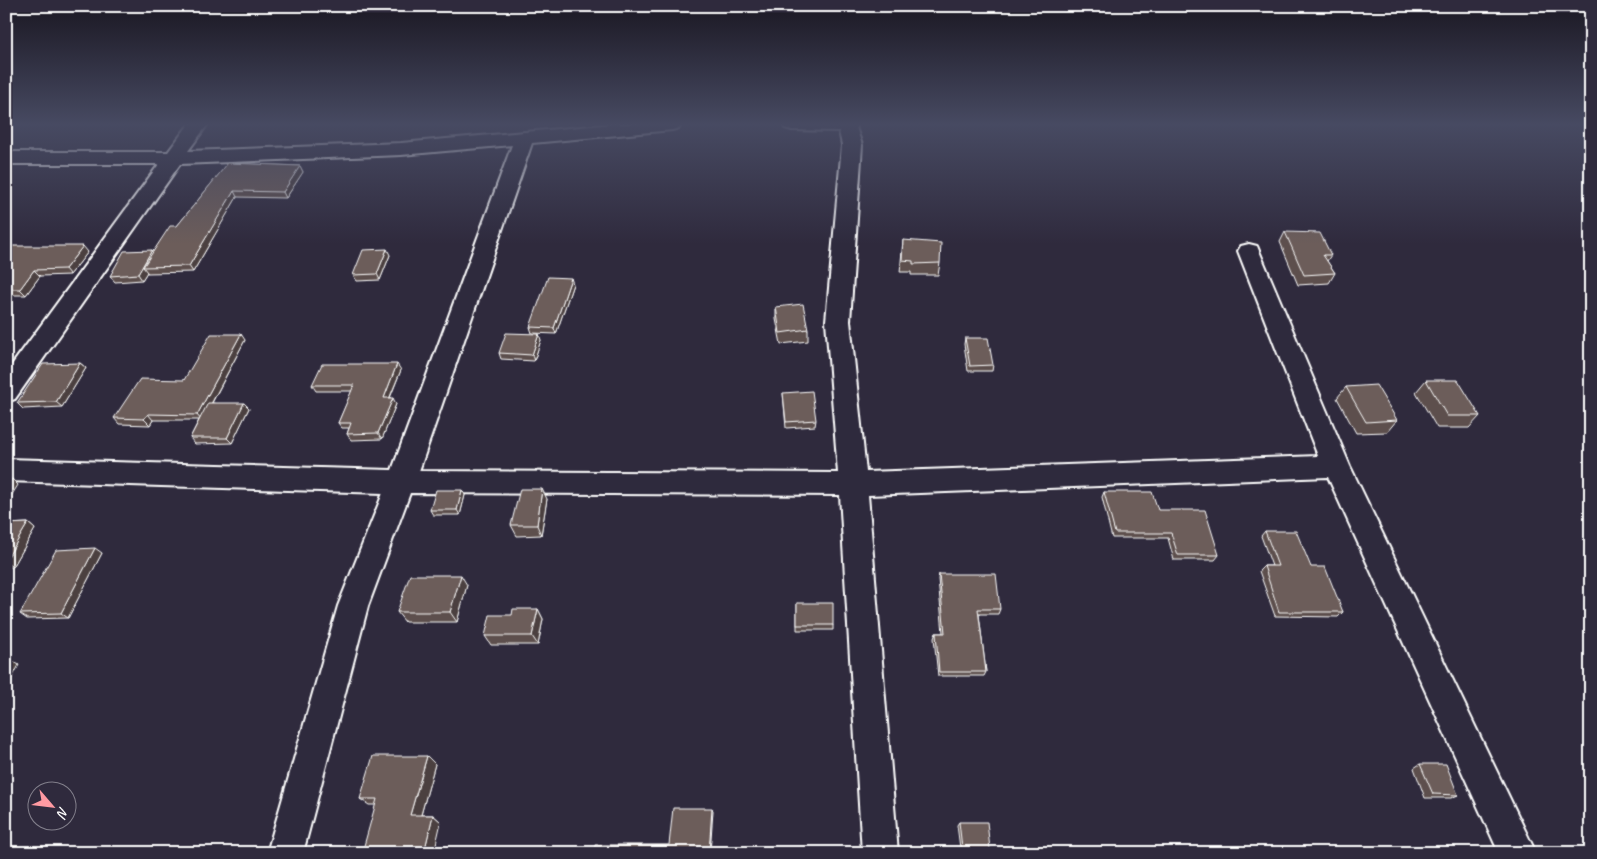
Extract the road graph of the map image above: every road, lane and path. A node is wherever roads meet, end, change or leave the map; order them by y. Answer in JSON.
{"nodes":[{"id":1,"x":169,"y":164,"type":"edge"},
{"id":2,"x":500,"y":164,"type":"edge"},
{"id":3,"x":850,"y":164,"type":"edge"},
{"id":4,"x":1249,"y":251,"type":"dead end"},
{"id":5,"x":6,"y":392,"type":"edge"},
{"id":6,"x":1336,"y":466,"type":"junction"},
{"id":7,"x":6,"y":470,"type":"edge"},
{"id":8,"x":400,"y":482,"type":"junction"},
{"id":9,"x":852,"y":484,"type":"junction"},
{"id":10,"x":286,"y":853,"type":"edge"},
{"id":11,"x":880,"y":853,"type":"edge"},
{"id":12,"x":1518,"y":853,"type":"edge"}],
"edges":[{"from":1,"to":5,"type":"street"},
{"from":2,"to":8,"type":"street"},
{"from":3,"to":9,"type":"street"},
{"from":4,"to":6,"type":"street"},
{"from":6,"to":9,"type":"street"},
{"from":6,"to":12,"type":"street"},
{"from":7,"to":8,"type":"street"},
{"from":8,"to":9,"type":"street"},
{"from":8,"to":10,"type":"street"},
{"from":9,"to":11,"type":"street"}]}
